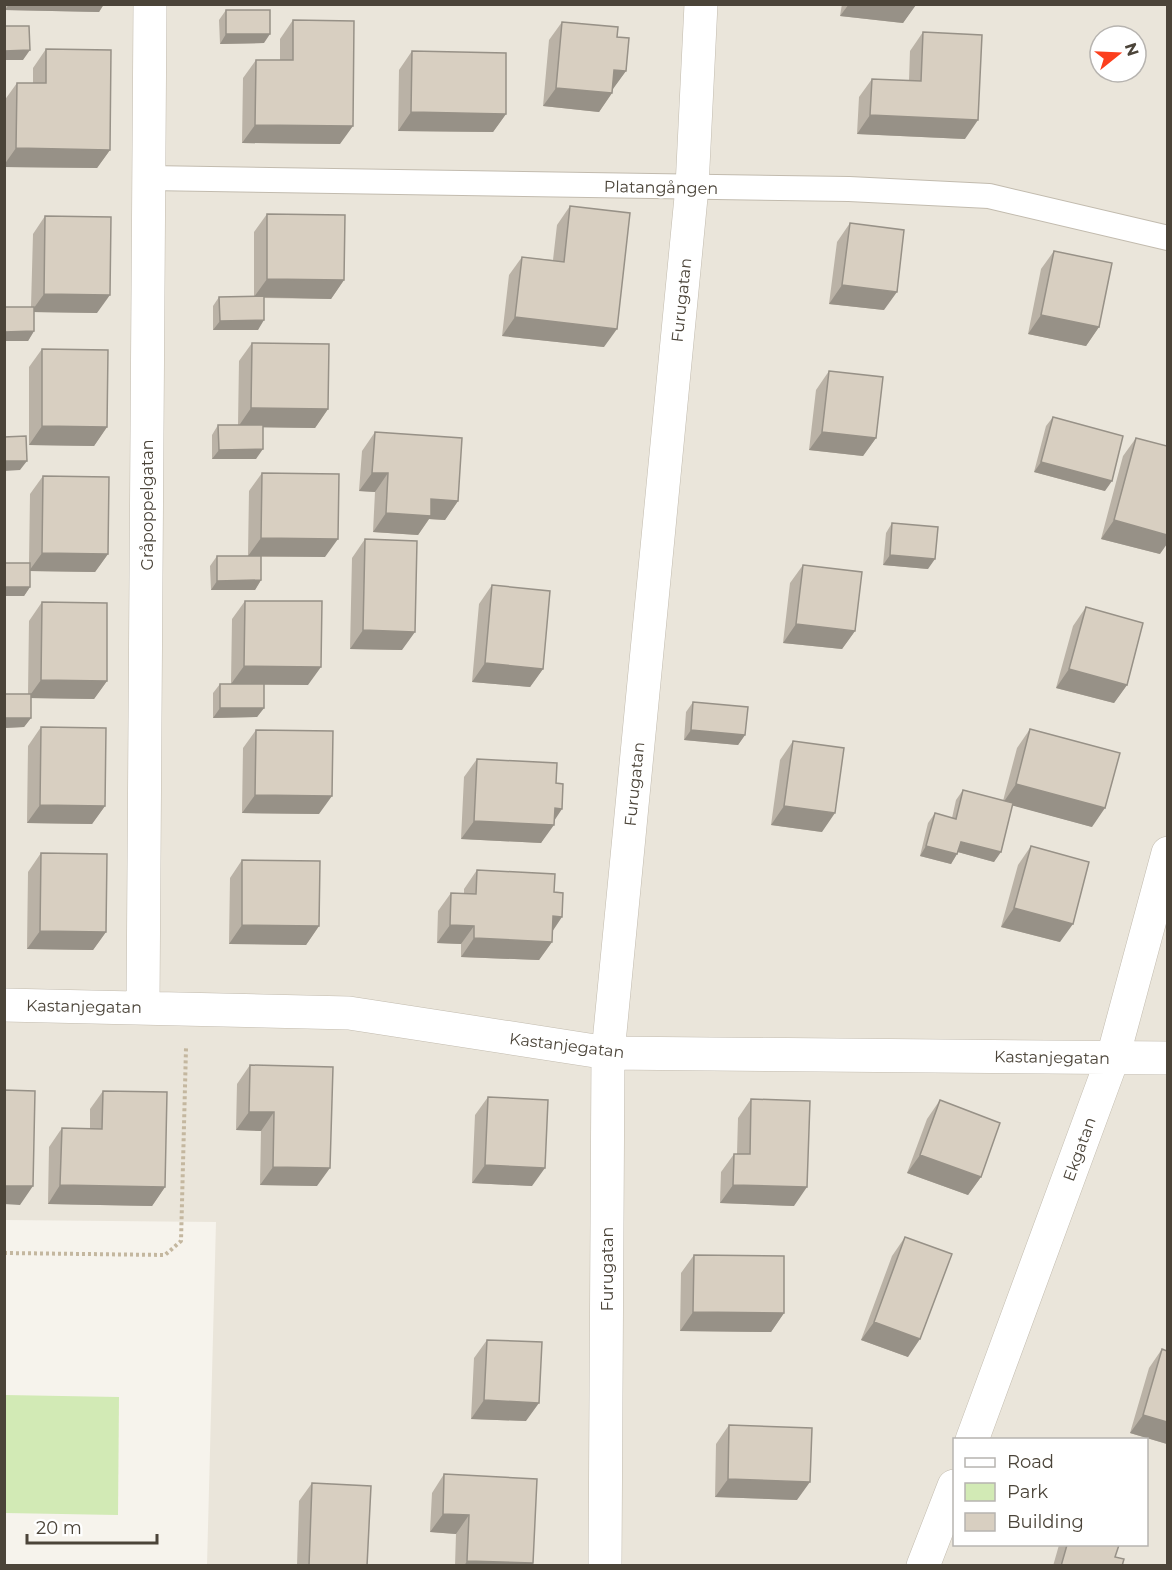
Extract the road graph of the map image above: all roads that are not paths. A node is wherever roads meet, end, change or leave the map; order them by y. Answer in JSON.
{"nodes":[{"id":1,"x":150,"y":4,"type":"edge"},
{"id":2,"x":701,"y":4,"type":"edge"},
{"id":3,"x":149,"y":178,"type":"junction"},
{"id":4,"x":692,"y":187,"type":"junction"},
{"id":5,"x":1167,"y":238,"type":"edge"},
{"id":6,"x":1167,"y":853,"type":"edge"},
{"id":7,"x":4,"y":1005,"type":"edge"},
{"id":8,"x":143,"y":1006,"type":"junction"},
{"id":9,"x":608,"y":1053,"type":"junction"},
{"id":10,"x":1113,"y":1057,"type":"junction"},
{"id":11,"x":1167,"y":1058,"type":"edge"},
{"id":12,"x":973,"y":1438,"type":"edge"},
{"id":13,"x":953,"y":1489,"type":"edge"},
{"id":14,"x":605,"y":1566,"type":"edge"},
{"id":15,"x":923,"y":1566,"type":"edge"}],
"edges":[{"from":1,"to":3,"type":"street","name":"Gråpoppelgatan"},
{"from":2,"to":4,"type":"street","name":"Furugatan"},
{"from":3,"to":4,"type":"lane","name":"Platangången"},
{"from":3,"to":8,"type":"street","name":"Gråpoppelgatan"},
{"from":4,"to":5,"type":"lane","name":"Platangången"},
{"from":4,"to":9,"type":"street","name":"Furugatan"},
{"from":6,"to":10,"type":"street","name":"Ekgatan"},
{"from":7,"to":8,"type":"street","name":"Kastanjegatan"},
{"from":8,"to":9,"type":"street","name":"Kastanjegatan"},
{"from":9,"to":10,"type":"street","name":"Kastanjegatan"},
{"from":9,"to":14,"type":"street","name":"Furugatan"},
{"from":10,"to":11,"type":"street","name":"Kastanjegatan"},
{"from":10,"to":12,"type":"street","name":"Ekgatan"},
{"from":13,"to":15,"type":"street"}]}
